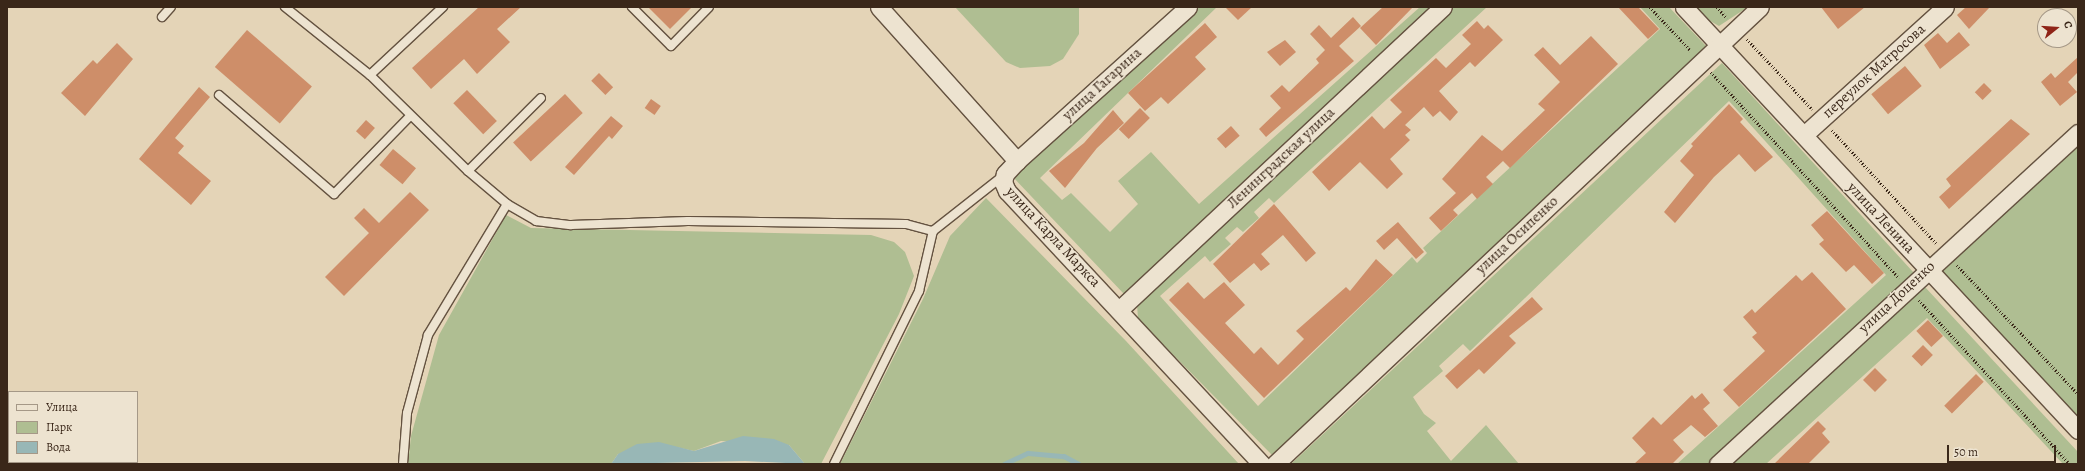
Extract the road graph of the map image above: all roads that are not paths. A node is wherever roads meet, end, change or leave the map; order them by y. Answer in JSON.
{"nodes":[{"id":1,"x":171,"y":7,"type":"edge"},
{"id":2,"x":285,"y":7,"type":"edge"},
{"id":3,"x":443,"y":7,"type":"edge"},
{"id":4,"x":632,"y":7,"type":"edge"},
{"id":5,"x":709,"y":7,"type":"edge"},
{"id":6,"x":879,"y":7,"type":"edge"},
{"id":7,"x":1188,"y":7,"type":"edge"},
{"id":8,"x":1443,"y":7,"type":"edge"},
{"id":9,"x":1684,"y":7,"type":"edge"},
{"id":10,"x":1760,"y":7,"type":"edge"},
{"id":11,"x":1944,"y":7,"type":"edge"},
{"id":12,"x":162,"y":17,"type":"dead end"},
{"id":13,"x":1719,"y":44,"type":"junction"},
{"id":14,"x":370,"y":75,"type":"junction"},
{"id":15,"x":219,"y":95,"type":"dead end"},
{"id":16,"x":541,"y":98,"type":"dead end"},
{"id":17,"x":410,"y":116,"type":"junction"},
{"id":18,"x":2078,"y":133,"type":"edge"},
{"id":19,"x":1804,"y":135,"type":"junction"},
{"id":20,"x":1017,"y":161,"type":"junction"},
{"id":21,"x":468,"y":171,"type":"junction"},
{"id":22,"x":1005,"y":174,"type":"junction"},
{"id":23,"x":507,"y":204,"type":"junction"},
{"id":24,"x":933,"y":231,"type":"junction"},
{"id":25,"x":1928,"y":268,"type":"junction"},
{"id":26,"x":1120,"y":309,"type":"junction"},
{"id":27,"x":2078,"y":430,"type":"edge"},
{"id":28,"x":403,"y":464,"type":"edge"},
{"id":29,"x":834,"y":464,"type":"edge"},
{"id":30,"x":1262,"y":464,"type":"edge"},
{"id":31,"x":1275,"y":464,"type":"edge"},
{"id":32,"x":1718,"y":464,"type":"edge"}],
"edges":[{"from":1,"to":12,"type":"lane"},
{"from":2,"to":14,"type":"lane"},
{"from":3,"to":14,"type":"lane"},
{"from":4,"to":5,"type":"lane"},
{"from":6,"to":20,"type":"street","name":"улица Карла Маркса"},
{"from":7,"to":20,"type":"street","name":"улица Гагарина"},
{"from":8,"to":26,"type":"street","name":"Ленинградская улица"},
{"from":9,"to":13,"type":"street","name":"улица Ленина"},
{"from":10,"to":13,"type":"street","name":"улица Осипенко"},
{"from":11,"to":19,"type":"street","name":"переулок Матросова"},
{"from":13,"to":19,"type":"street","name":"улица Ленина"},
{"from":13,"to":31,"type":"street","name":"улица Осипенко"},
{"from":14,"to":17,"type":"lane"},
{"from":15,"to":17,"type":"lane"},
{"from":16,"to":21,"type":"lane"},
{"from":17,"to":21,"type":"lane"},
{"from":18,"to":25,"type":"street","name":"улица Доценко"},
{"from":19,"to":25,"type":"street","name":"улица Ленина"},
{"from":20,"to":22,"type":"street","name":"улица Карла Маркса"},
{"from":21,"to":23,"type":"lane"},
{"from":22,"to":24,"type":"lane"},
{"from":22,"to":26,"type":"street","name":"улица Карла Маркса"},
{"from":23,"to":24,"type":"lane"},
{"from":23,"to":28,"type":"lane"},
{"from":24,"to":29,"type":"lane"},
{"from":25,"to":27,"type":"street","name":"улица Ленина"},
{"from":25,"to":32,"type":"street","name":"улица Доценко"},
{"from":26,"to":30,"type":"street","name":"улица Карла Маркса"}]}
